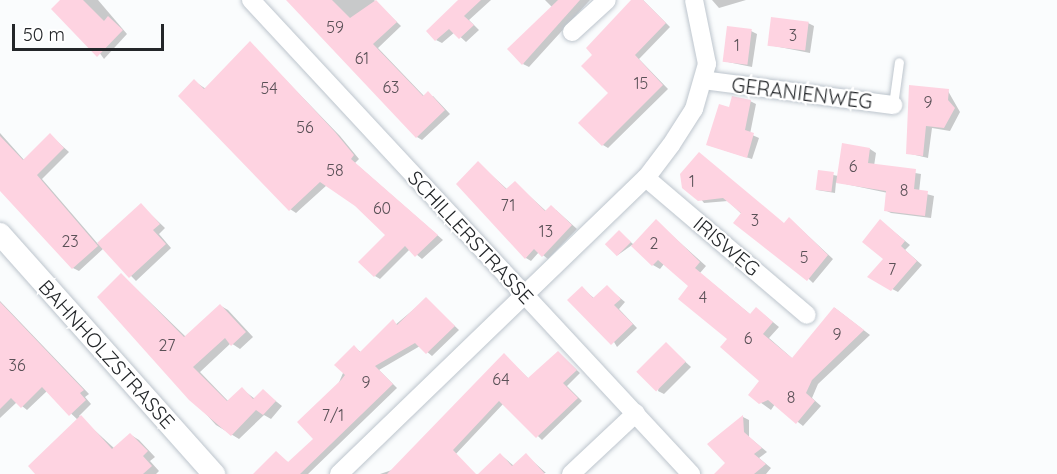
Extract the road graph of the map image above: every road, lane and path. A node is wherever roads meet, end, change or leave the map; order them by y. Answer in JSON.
{"nodes":[{"id":1,"x":251,"y":0,"type":"edge"},
{"id":2,"x":607,"y":0,"type":"edge"},
{"id":3,"x":694,"y":0,"type":"edge"},
{"id":4,"x":572,"y":32,"type":"dead end"},
{"id":5,"x":899,"y":62,"type":"dead end"},
{"id":6,"x":703,"y":80,"type":"junction"},
{"id":7,"x":893,"y":105,"type":"joint"},
{"id":8,"x":646,"y":178,"type":"junction"},
{"id":9,"x":0,"y":234,"type":"edge"},
{"id":10,"x":522,"y":293,"type":"junction"},
{"id":11,"x":807,"y":315,"type":"dead end"},
{"id":12,"x":636,"y":413,"type":"junction"},
{"id":13,"x":214,"y":474,"type":"edge"},
{"id":14,"x":339,"y":474,"type":"edge"},
{"id":15,"x":571,"y":474,"type":"edge"},
{"id":16,"x":691,"y":474,"type":"edge"}],
"edges":[{"from":1,"to":10,"type":"street","name":"SCHILLERSTRASSE"},
{"from":2,"to":4,"type":"street"},
{"from":3,"to":6,"type":"street"},
{"from":5,"to":7,"type":"lane","name":"GERANIENWEG"},
{"from":6,"to":7,"type":"street","name":"GERANIENWEG"},
{"from":6,"to":8,"type":"street"},
{"from":8,"to":10,"type":"street"},
{"from":8,"to":11,"type":"street","name":"IRISWEG"},
{"from":9,"to":13,"type":"street","name":"BAHNHOLZSTRASSE"},
{"from":10,"to":12,"type":"street","name":"SCHILLERSTRASSE"},
{"from":10,"to":14,"type":"street"},
{"from":12,"to":15,"type":"street"},
{"from":12,"to":16,"type":"street","name":"SCHILLERSTRASSE"}]}
